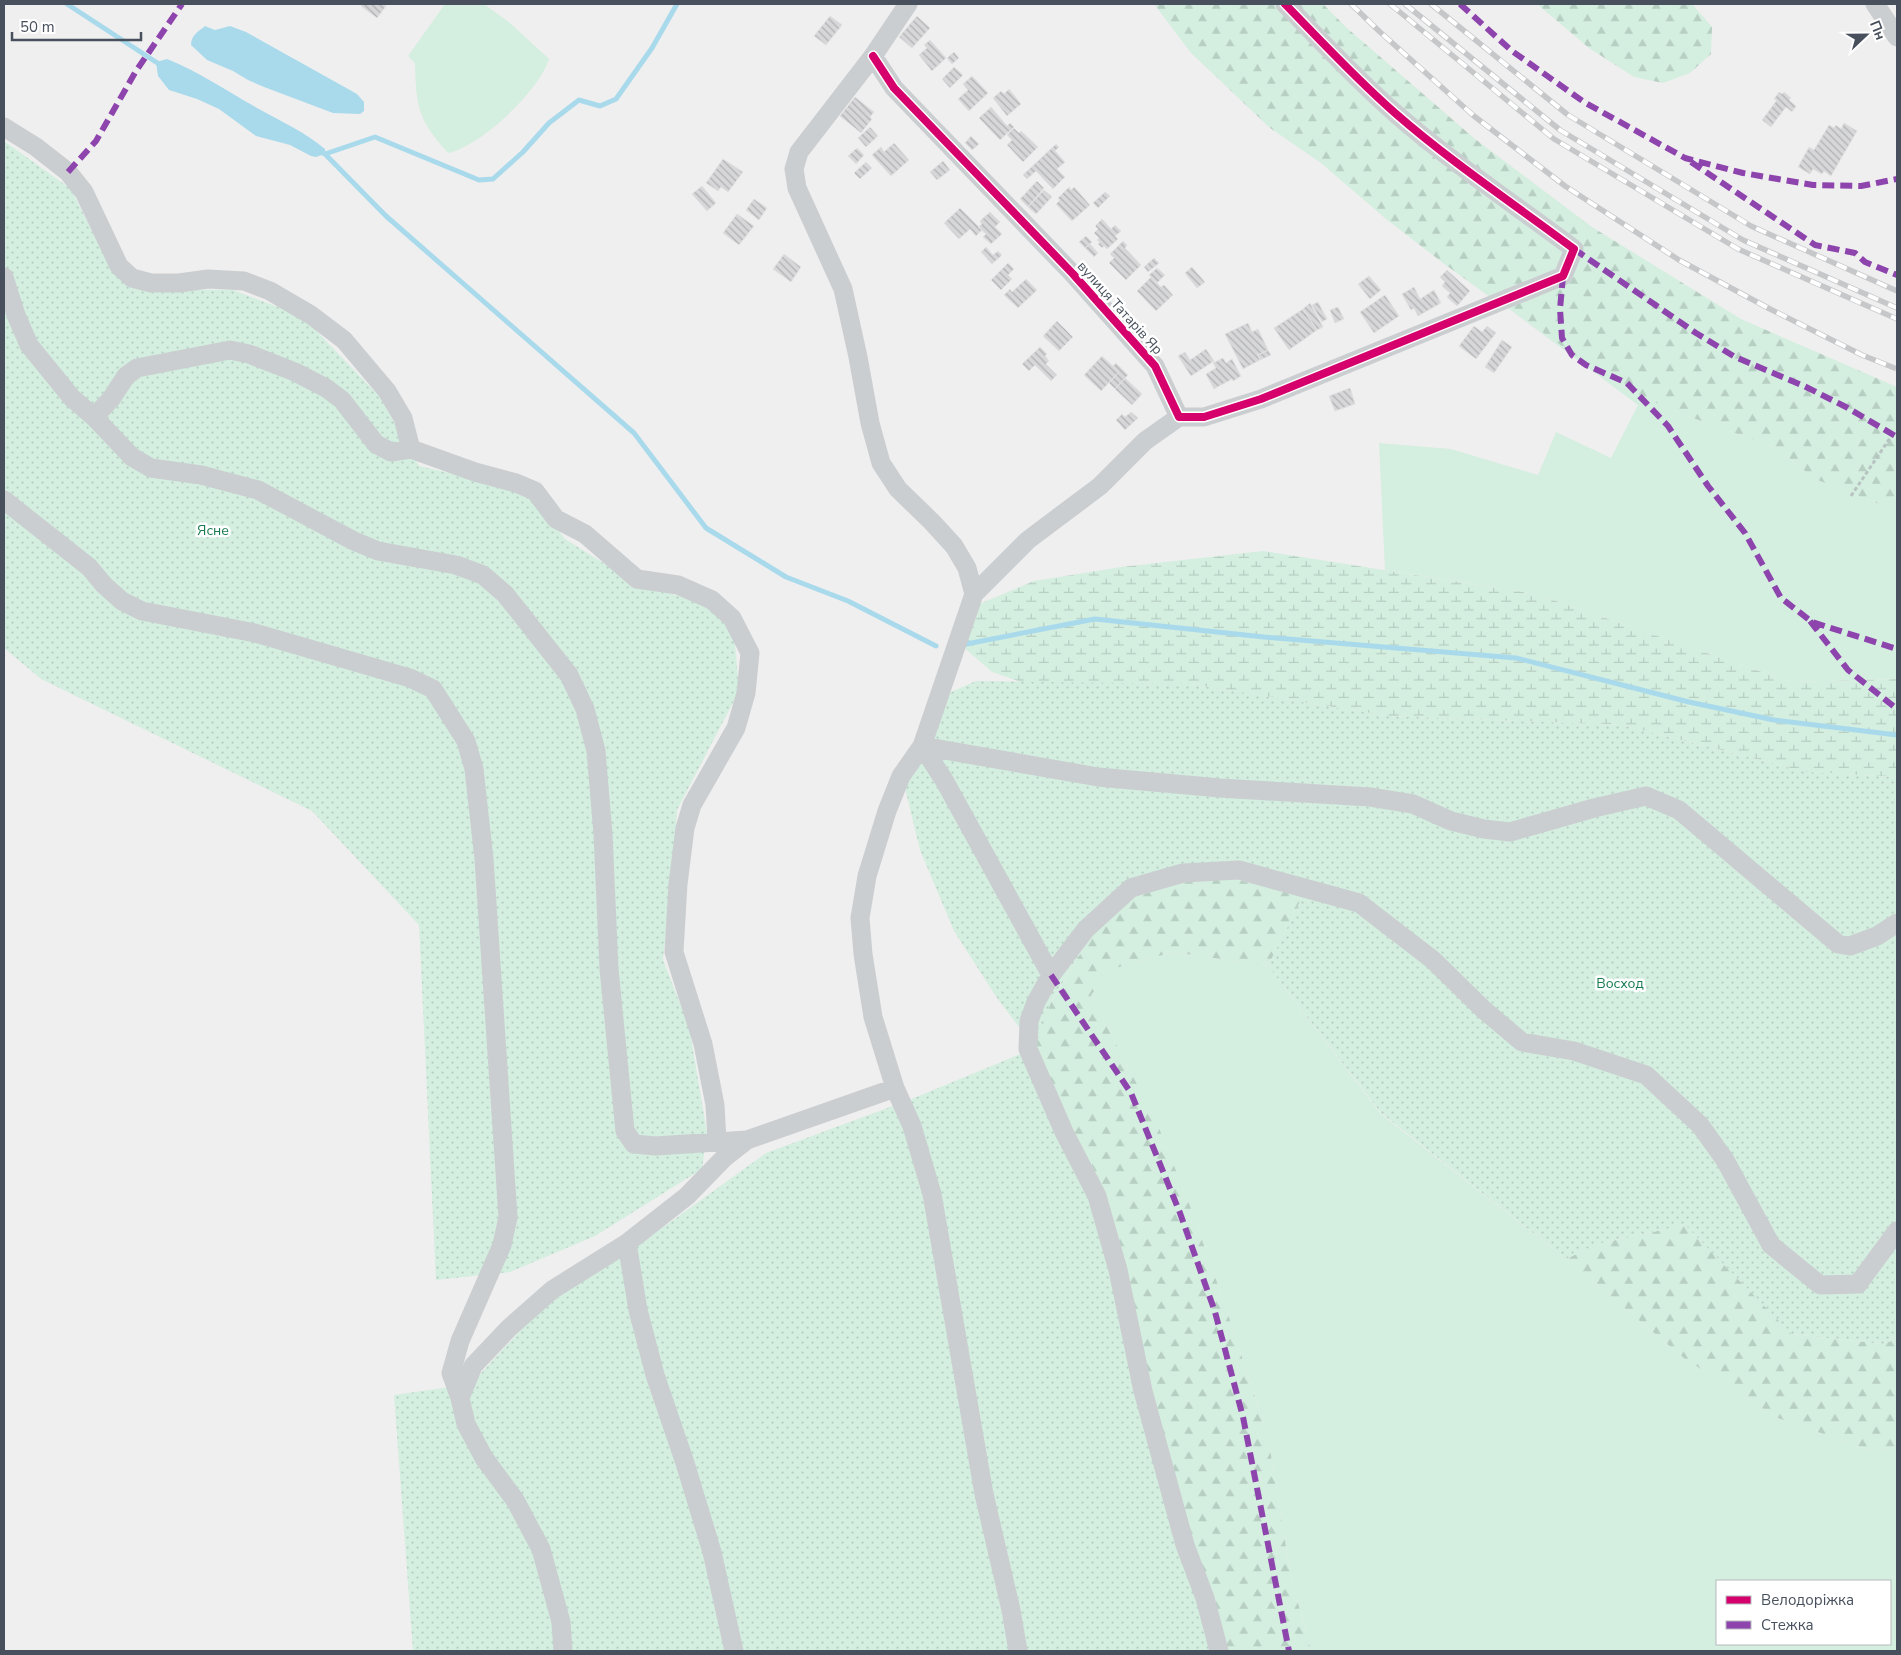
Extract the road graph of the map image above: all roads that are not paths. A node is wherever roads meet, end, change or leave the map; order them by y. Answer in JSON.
{"nodes":[{"id":1,"x":908,"y":4,"type":"edge"},
{"id":2,"x":1285,"y":4,"type":"edge"},
{"id":3,"x":1875,"y":4,"type":"edge"},
{"id":4,"x":1897,"y":38,"type":"edge"},
{"id":5,"x":873,"y":56,"type":"junction"},
{"id":6,"x":4,"y":127,"type":"edge"},
{"id":7,"x":4,"y":277,"type":"edge"},
{"id":8,"x":94,"y":417,"type":"junction"},
{"id":9,"x":1179,"y":417,"type":"junction"},
{"id":10,"x":412,"y":449,"type":"junction"},
{"id":11,"x":4,"y":500,"type":"edge"},
{"id":12,"x":974,"y":594,"type":"junction"},
{"id":13,"x":922,"y":746,"type":"junction"},
{"id":14,"x":1897,"y":923,"type":"edge"},
{"id":15,"x":1051,"y":975,"type":"junction"},
{"id":16,"x":895,"y":1088,"type":"junction"},
{"id":17,"x":747,"y":1140,"type":"junction"},
{"id":18,"x":717,"y":1141,"type":"junction"},
{"id":19,"x":1897,"y":1231,"type":"edge"},
{"id":20,"x":628,"y":1244,"type":"junction"},
{"id":21,"x":460,"y":1398,"type":"junction"},
{"id":22,"x":563,"y":1651,"type":"edge"},
{"id":23,"x":734,"y":1651,"type":"edge"},
{"id":24,"x":1018,"y":1651,"type":"edge"},
{"id":25,"x":1219,"y":1651,"type":"edge"}],
"edges":[{"from":1,"to":5,"type":"street"},
{"from":2,"to":9,"type":"street"},
{"from":3,"to":4,"type":"street"},
{"from":5,"to":9,"type":"street","name":"вулиця Татарів Яр"},
{"from":5,"to":12,"type":"street"},
{"from":6,"to":10,"type":"street"},
{"from":7,"to":8,"type":"street"},
{"from":8,"to":10,"type":"street"},
{"from":8,"to":18,"type":"street"},
{"from":9,"to":12,"type":"street"},
{"from":10,"to":18,"type":"street"},
{"from":11,"to":21,"type":"street"},
{"from":12,"to":13,"type":"street"},
{"from":13,"to":14,"type":"street"},
{"from":13,"to":15,"type":"street"},
{"from":13,"to":16,"type":"street"},
{"from":15,"to":19,"type":"street"},
{"from":15,"to":25,"type":"street"},
{"from":16,"to":17,"type":"street"},
{"from":16,"to":24,"type":"street"},
{"from":17,"to":18,"type":"street"},
{"from":17,"to":20,"type":"street"},
{"from":20,"to":21,"type":"street"},
{"from":20,"to":23,"type":"street"},
{"from":21,"to":22,"type":"street"}]}
